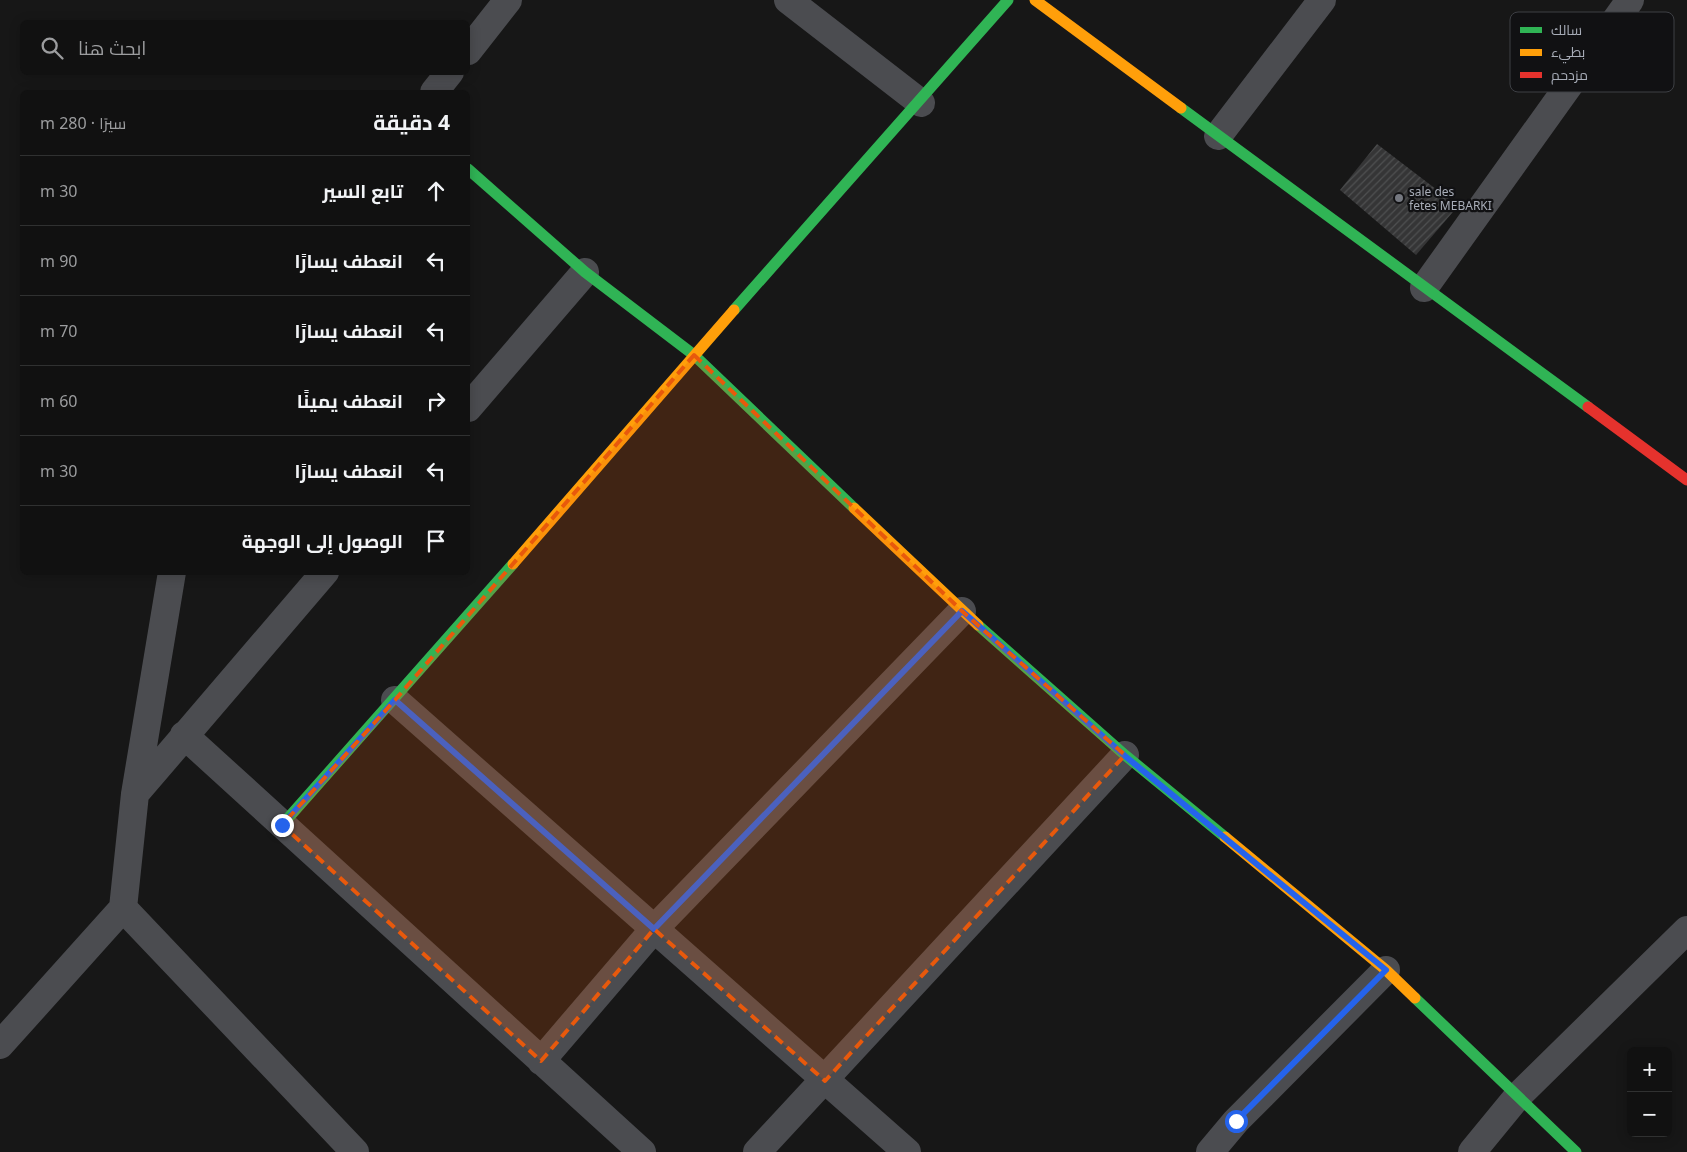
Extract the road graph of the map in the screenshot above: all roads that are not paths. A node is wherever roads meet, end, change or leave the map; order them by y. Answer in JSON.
{"nodes":[{"id":1,"x":508,"y":0,"type":"edge"},
{"id":2,"x":788,"y":0,"type":"edge"},
{"id":3,"x":1008,"y":0,"type":"edge"},
{"id":4,"x":1035,"y":0,"type":"edge"},
{"id":5,"x":1322,"y":0,"type":"edge"},
{"id":6,"x":1630,"y":0,"type":"edge"},
{"id":7,"x":1621,"y":12,"type":"edge"},
{"id":8,"x":470,"y":48,"type":"edge"},
{"id":9,"x":448,"y":75,"type":"edge"},
{"id":10,"x":436,"y":90,"type":"edge"},
{"id":11,"x":1564,"y":92,"type":"edge"},
{"id":12,"x":921,"y":103,"type":"junction"},
{"id":13,"x":1218,"y":136,"type":"junction"},
{"id":14,"x":470,"y":171,"type":"edge"},
{"id":15,"x":585,"y":272,"type":"junction"},
{"id":16,"x":1424,"y":288,"type":"junction"},
{"id":17,"x":694,"y":355,"type":"junction"},
{"id":18,"x":470,"y":406,"type":"edge"},
{"id":19,"x":1687,"y":480,"type":"edge"},
{"id":20,"x":171,"y":575,"type":"edge"},
{"id":21,"x":322,"y":575,"type":"edge"},
{"id":22,"x":962,"y":611,"type":"junction"},
{"id":23,"x":395,"y":700,"type":"junction"},
{"id":24,"x":184,"y":735,"type":"junction"},
{"id":25,"x":1125,"y":756,"type":"junction"},
{"id":26,"x":134,"y":794,"type":"junction"},
{"id":27,"x":282,"y":825,"type":"junction"},
{"id":28,"x":123,"y":908,"type":"junction"},
{"id":29,"x":654,"y":929,"type":"junction"},
{"id":30,"x":1687,"y":930,"type":"edge"},
{"id":31,"x":1386,"y":970,"type":"junction"},
{"id":32,"x":0,"y":1045,"type":"edge"},
{"id":33,"x":541,"y":1061,"type":"junction"},
{"id":34,"x":825,"y":1081,"type":"junction"},
{"id":35,"x":1518,"y":1096,"type":"junction"},
{"id":36,"x":356,"y":1152,"type":"edge"},
{"id":37,"x":642,"y":1152,"type":"edge"},
{"id":38,"x":757,"y":1152,"type":"edge"},
{"id":39,"x":906,"y":1152,"type":"edge"},
{"id":40,"x":1210,"y":1152,"type":"edge"},
{"id":41,"x":1472,"y":1152,"type":"edge"},
{"id":42,"x":1576,"y":1152,"type":"edge"}],
"edges":[{"from":1,"to":8,"type":"street"},
{"from":2,"to":12,"type":"street"},
{"from":3,"to":12,"type":"street"},
{"from":4,"to":13,"type":"street"},
{"from":5,"to":13,"type":"street"},
{"from":6,"to":7,"type":"street"},
{"from":9,"to":10,"type":"street"},
{"from":11,"to":16,"type":"street"},
{"from":12,"to":17,"type":"street"},
{"from":13,"to":16,"type":"street"},
{"from":14,"to":15,"type":"street"},
{"from":15,"to":17,"type":"street"},
{"from":15,"to":18,"type":"street"},
{"from":16,"to":19,"type":"street"},
{"from":17,"to":22,"type":"street"},
{"from":17,"to":23,"type":"street"},
{"from":20,"to":26,"type":"street"},
{"from":21,"to":24,"type":"street"},
{"from":22,"to":25,"type":"street"},
{"from":22,"to":29,"type":"street"},
{"from":23,"to":27,"type":"street"},
{"from":23,"to":29,"type":"street"},
{"from":24,"to":26,"type":"street"},
{"from":24,"to":27,"type":"street"},
{"from":25,"to":31,"type":"street"},
{"from":25,"to":34,"type":"street"},
{"from":26,"to":28,"type":"street"},
{"from":27,"to":33,"type":"street"},
{"from":28,"to":32,"type":"street"},
{"from":28,"to":36,"type":"street"},
{"from":29,"to":33,"type":"street"},
{"from":29,"to":34,"type":"street"},
{"from":30,"to":35,"type":"street"},
{"from":31,"to":35,"type":"street"},
{"from":31,"to":40,"type":"street"},
{"from":33,"to":37,"type":"street"},
{"from":34,"to":38,"type":"street"},
{"from":34,"to":39,"type":"street"},
{"from":35,"to":41,"type":"street"},
{"from":35,"to":42,"type":"street"}]}
